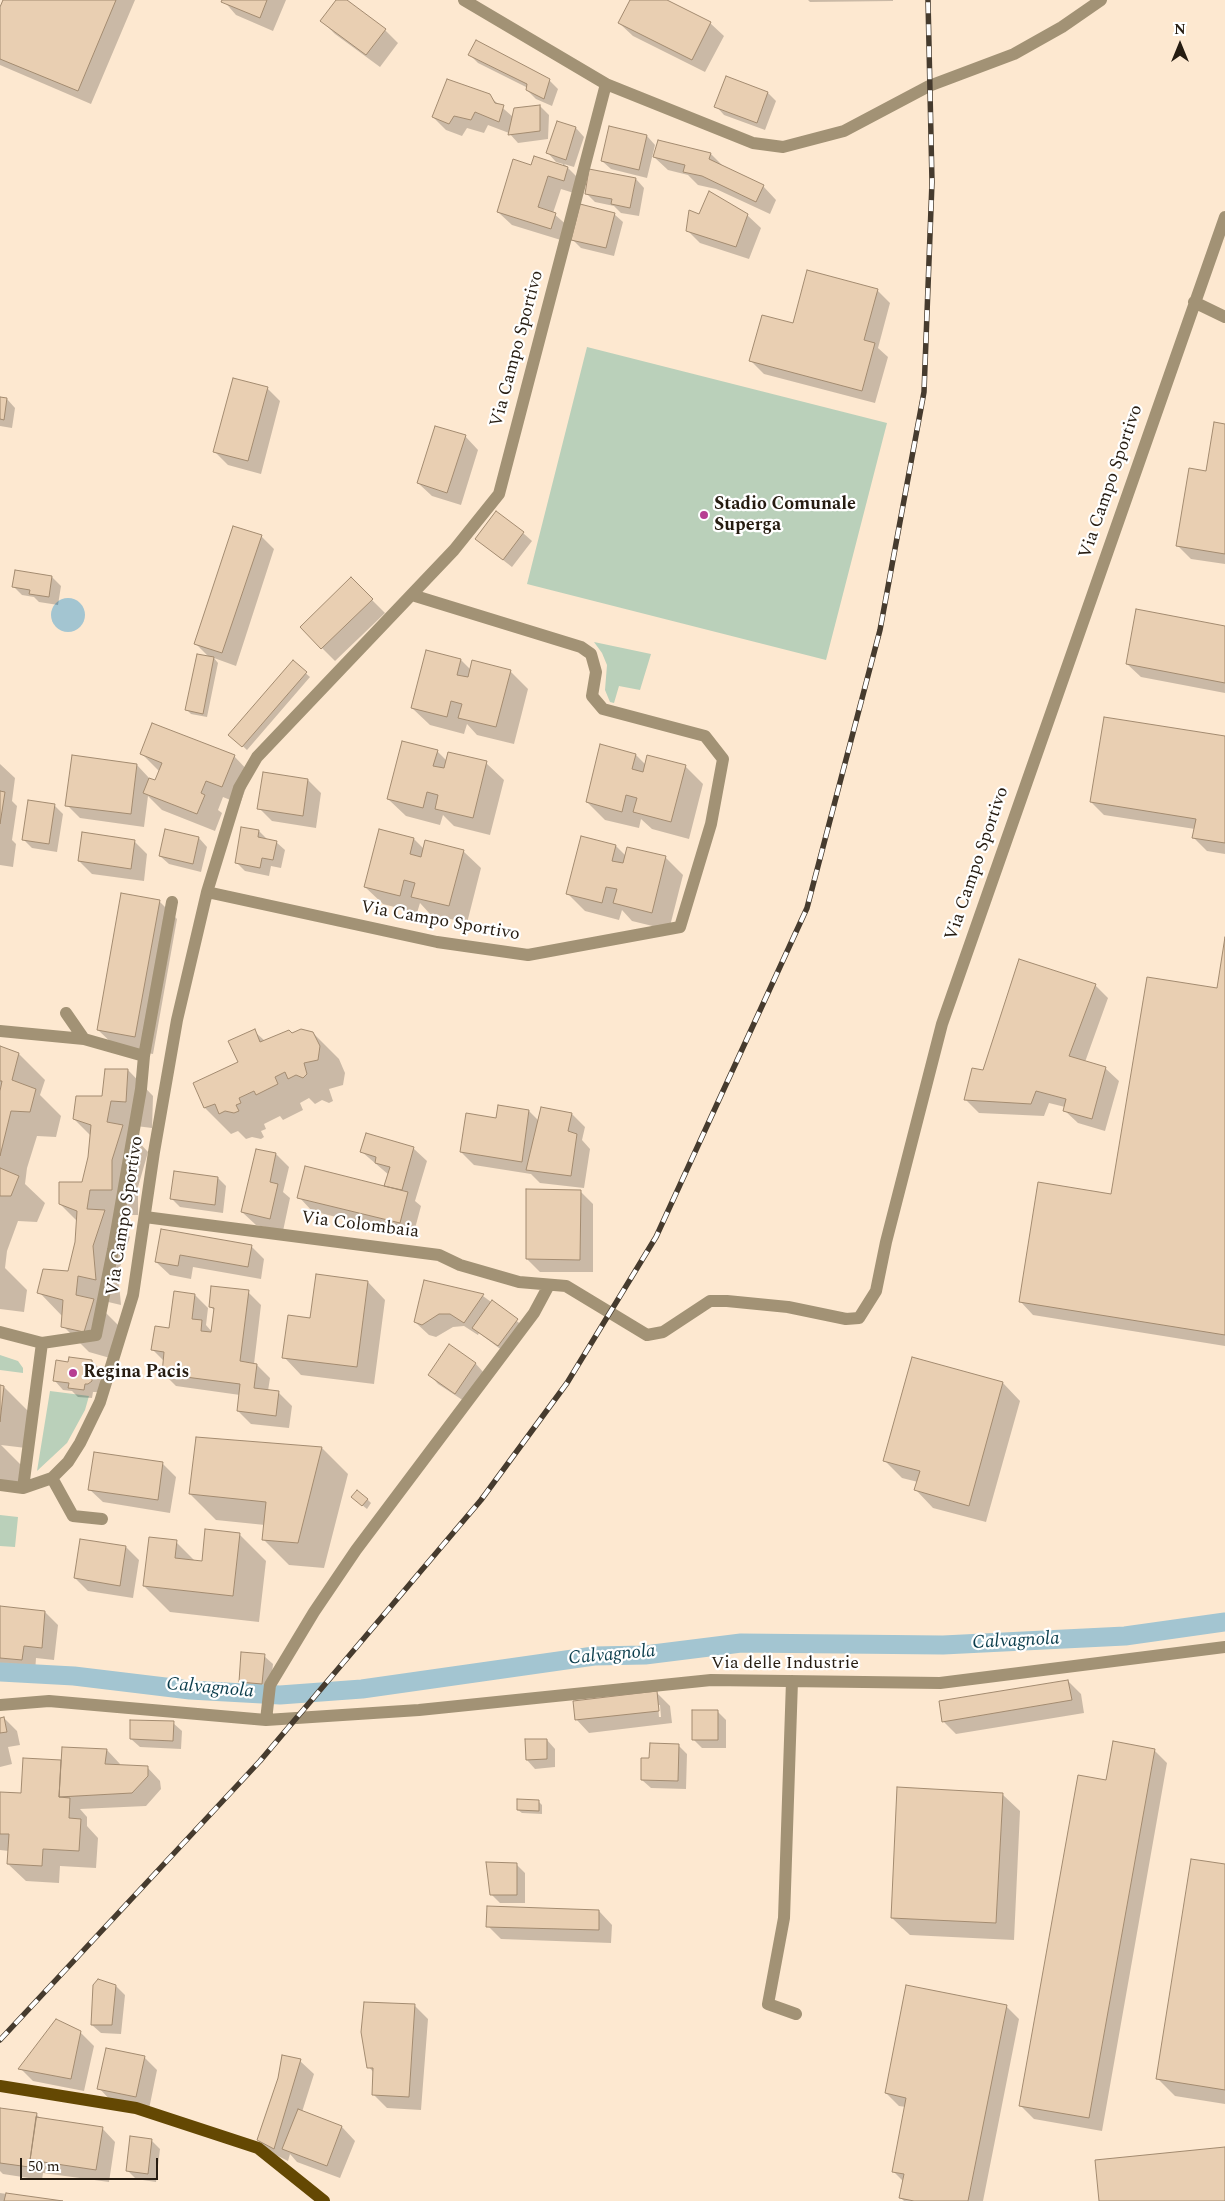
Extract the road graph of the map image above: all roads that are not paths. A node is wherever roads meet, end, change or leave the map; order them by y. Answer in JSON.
{"nodes":[{"id":1,"x":1101,"y":0,"type":"edge"},
{"id":2,"x":465,"y":1,"type":"edge"},
{"id":3,"x":606,"y":84,"type":"junction"},
{"id":4,"x":1225,"y":217,"type":"edge"},
{"id":5,"x":1194,"y":302,"type":"junction"},
{"id":6,"x":1225,"y":317,"type":"edge"},
{"id":7,"x":412,"y":595,"type":"junction"},
{"id":8,"x":207,"y":892,"type":"junction"},
{"id":9,"x":172,"y":902,"type":"dead end"},
{"id":10,"x":66,"y":1013,"type":"dead end"},
{"id":11,"x":0,"y":1031,"type":"edge"},
{"id":12,"x":84,"y":1039,"type":"junction"},
{"id":13,"x":144,"y":1056,"type":"junction"},
{"id":14,"x":145,"y":1217,"type":"junction"},
{"id":15,"x":550,"y":1285,"type":"junction"},
{"id":16,"x":566,"y":1286,"type":"joint"},
{"id":17,"x":0,"y":1332,"type":"edge"},
{"id":18,"x":42,"y":1343,"type":"junction"},
{"id":19,"x":52,"y":1478,"type":"junction"},
{"id":20,"x":0,"y":1485,"type":"edge"},
{"id":21,"x":23,"y":1488,"type":"junction"},
{"id":22,"x":102,"y":1519,"type":"dead end"},
{"id":23,"x":1225,"y":1647,"type":"edge"},
{"id":24,"x":792,"y":1681,"type":"junction"},
{"id":25,"x":0,"y":1705,"type":"edge"},
{"id":26,"x":266,"y":1720,"type":"junction"},
{"id":27,"x":796,"y":2014,"type":"dead end"},
{"id":28,"x":3,"y":2090,"type":"edge"},
{"id":29,"x":324,"y":2201,"type":"edge"}],
"edges":[{"from":1,"to":3,"type":"street"},
{"from":2,"to":3,"type":"street"},
{"from":3,"to":7,"type":"street","name":"Via Campo Sportivo"},
{"from":4,"to":5,"type":"street","name":"Via Campo Sportivo"},
{"from":5,"to":6,"type":"street"},
{"from":5,"to":16,"type":"street","name":"Via Campo Sportivo"},
{"from":7,"to":8,"type":"street","name":"Via Campo Sportivo"},
{"from":7,"to":8,"type":"street","name":"Via Campo Sportivo"},
{"from":8,"to":14,"type":"street","name":"Via Campo Sportivo"},
{"from":9,"to":13,"type":"street"},
{"from":10,"to":12,"type":"street"},
{"from":11,"to":12,"type":"street"},
{"from":12,"to":13,"type":"street"},
{"from":13,"to":18,"type":"street"},
{"from":14,"to":15,"type":"street","name":"Via Colombaia"},
{"from":14,"to":19,"type":"street","name":"Via Campo Sportivo"},
{"from":15,"to":16,"type":"street","name":"Via Colombaia"},
{"from":15,"to":26,"type":"street"},
{"from":17,"to":18,"type":"street"},
{"from":18,"to":21,"type":"street"},
{"from":19,"to":21,"type":"street","name":"Via Campo Sportivo"},
{"from":19,"to":22,"type":"street"},
{"from":20,"to":21,"type":"street","name":"Via Campo Sportivo"},
{"from":23,"to":24,"type":"street","name":"Via delle Industrie"},
{"from":24,"to":26,"type":"street","name":"Via delle Industrie"},
{"from":24,"to":27,"type":"street"},
{"from":25,"to":26,"type":"street","name":"Via delle Industrie"},
{"from":28,"to":29,"type":"main road"}]}
